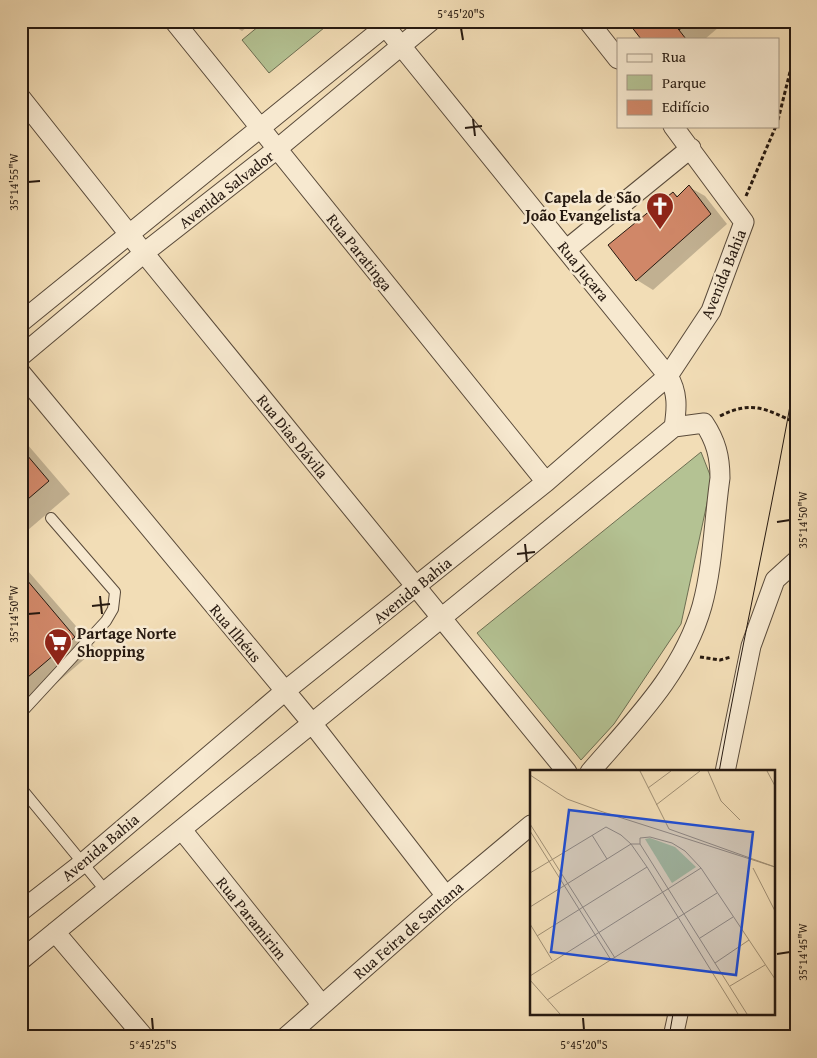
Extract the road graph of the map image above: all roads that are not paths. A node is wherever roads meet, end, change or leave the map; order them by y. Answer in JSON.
{"nodes":[{"id":1,"x":174,"y":21,"type":"edge"},
{"id":2,"x":431,"y":21,"type":"edge"},
{"id":3,"x":588,"y":21,"type":"edge"},
{"id":4,"x":386,"y":23,"type":"edge"},
{"id":5,"x":401,"y":48,"type":"junction"},
{"id":6,"x":617,"y":58,"type":"edge"},
{"id":7,"x":21,"y":98,"type":"edge"},
{"id":8,"x":675,"y":128,"type":"edge"},
{"id":9,"x":261,"y":129,"type":"junction"},
{"id":10,"x":690,"y":148,"type":"junction"},
{"id":11,"x":277,"y":149,"type":"junction"},
{"id":12,"x":129,"y":235,"type":"junction"},
{"id":13,"x":567,"y":249,"type":"junction"},
{"id":14,"x":144,"y":254,"type":"junction"},
{"id":15,"x":21,"y":322,"type":"edge"},
{"id":16,"x":21,"y":356,"type":"edge"},
{"id":17,"x":21,"y":373,"type":"edge"},
{"id":18,"x":668,"y":376,"type":"junction"},
{"id":19,"x":674,"y":426,"type":"junction"},
{"id":20,"x":546,"y":482,"type":"junction"},
{"id":21,"x":51,"y":518,"type":"dead end"},
{"id":22,"x":796,"y":561,"type":"edge"},
{"id":23,"x":416,"y":587,"type":"junction"},
{"id":24,"x":442,"y":620,"type":"junction"},
{"id":25,"x":285,"y":691,"type":"junction"},
{"id":26,"x":21,"y":713,"type":"edge"},
{"id":27,"x":311,"y":722,"type":"junction"},
{"id":28,"x":565,"y":770,"type":"edge"},
{"id":29,"x":592,"y":770,"type":"edge"},
{"id":30,"x":725,"y":770,"type":"edge"},
{"id":31,"x":21,"y":788,"type":"edge"},
{"id":32,"x":530,"y":826,"type":"edge"},
{"id":33,"x":182,"y":830,"type":"junction"},
{"id":34,"x":84,"y":862,"type":"junction"},
{"id":35,"x":105,"y":890,"type":"junction"},
{"id":36,"x":446,"y":896,"type":"junction"},
{"id":37,"x":21,"y":911,"type":"edge"},
{"id":38,"x":55,"y":932,"type":"junction"},
{"id":39,"x":21,"y":960,"type":"edge"},
{"id":40,"x":322,"y":1005,"type":"junction"},
{"id":41,"x":678,"y":1016,"type":"edge"},
{"id":42,"x":144,"y":1037,"type":"edge"},
{"id":43,"x":286,"y":1037,"type":"edge"},
{"id":44,"x":673,"y":1037,"type":"edge"}],
"edges":[{"from":1,"to":9,"type":"street","name":"Rua Paratinga"},
{"from":2,"to":5,"type":"street","name":"Avenida Salvador"},
{"from":3,"to":6,"type":"street"},
{"from":4,"to":5,"type":"street","name":"Rua Juçara"},
{"from":4,"to":9,"type":"street","name":"Avenida Salvador"},
{"from":5,"to":11,"type":"street","name":"Avenida Salvador"},
{"from":5,"to":13,"type":"street","name":"Rua Juçara"},
{"from":7,"to":12,"type":"street","name":"Rua Dias Dávila"},
{"from":8,"to":10,"type":"street"},
{"from":9,"to":11,"type":"street","name":"Rua Paratinga"},
{"from":9,"to":12,"type":"street","name":"Avenida Salvador"},
{"from":10,"to":13,"type":"street"},
{"from":10,"to":18,"type":"street","name":"Avenida Bahia"},
{"from":11,"to":14,"type":"street","name":"Avenida Salvador"},
{"from":11,"to":20,"type":"street","name":"Rua Paratinga"},
{"from":12,"to":14,"type":"street","name":"Rua Dias Dávila"},
{"from":12,"to":15,"type":"street","name":"Avenida Salvador"},
{"from":13,"to":18,"type":"street","name":"Rua Juçara"},
{"from":14,"to":16,"type":"street","name":"Avenida Salvador"},
{"from":14,"to":23,"type":"street","name":"Rua Dias Dávila"},
{"from":17,"to":25,"type":"street","name":"Rua Ilhéus"},
{"from":18,"to":19,"type":"street","name":"Rua Juçara"},
{"from":18,"to":20,"type":"street","name":"Avenida Bahia"},
{"from":19,"to":24,"type":"street"},
{"from":19,"to":29,"type":"street"},
{"from":20,"to":23,"type":"street","name":"Avenida Bahia"},
{"from":21,"to":26,"type":"lane"},
{"from":22,"to":30,"type":"street"},
{"from":23,"to":24,"type":"street","name":"Rua Dias Dávila"},
{"from":23,"to":25,"type":"street","name":"Avenida Bahia"},
{"from":24,"to":27,"type":"street"},
{"from":24,"to":28,"type":"street","name":"Rua Dias Dávila"},
{"from":25,"to":27,"type":"street","name":"Rua Ilhéus"},
{"from":25,"to":34,"type":"street","name":"Avenida Bahia"},
{"from":27,"to":33,"type":"street"},
{"from":27,"to":36,"type":"street","name":"Rua Ilhéus"},
{"from":31,"to":34,"type":"lane"},
{"from":32,"to":36,"type":"street","name":"Rua Feira de Santana"},
{"from":33,"to":35,"type":"street"},
{"from":33,"to":40,"type":"street","name":"Rua Paramirim"},
{"from":34,"to":35,"type":"lane"},
{"from":34,"to":37,"type":"street","name":"Avenida Bahia"},
{"from":35,"to":38,"type":"street"},
{"from":36,"to":40,"type":"street","name":"Rua Feira de Santana"},
{"from":38,"to":39,"type":"street"},
{"from":38,"to":42,"type":"street"},
{"from":40,"to":43,"type":"street","name":"Rua Feira de Santana"},
{"from":41,"to":44,"type":"street"}]}
